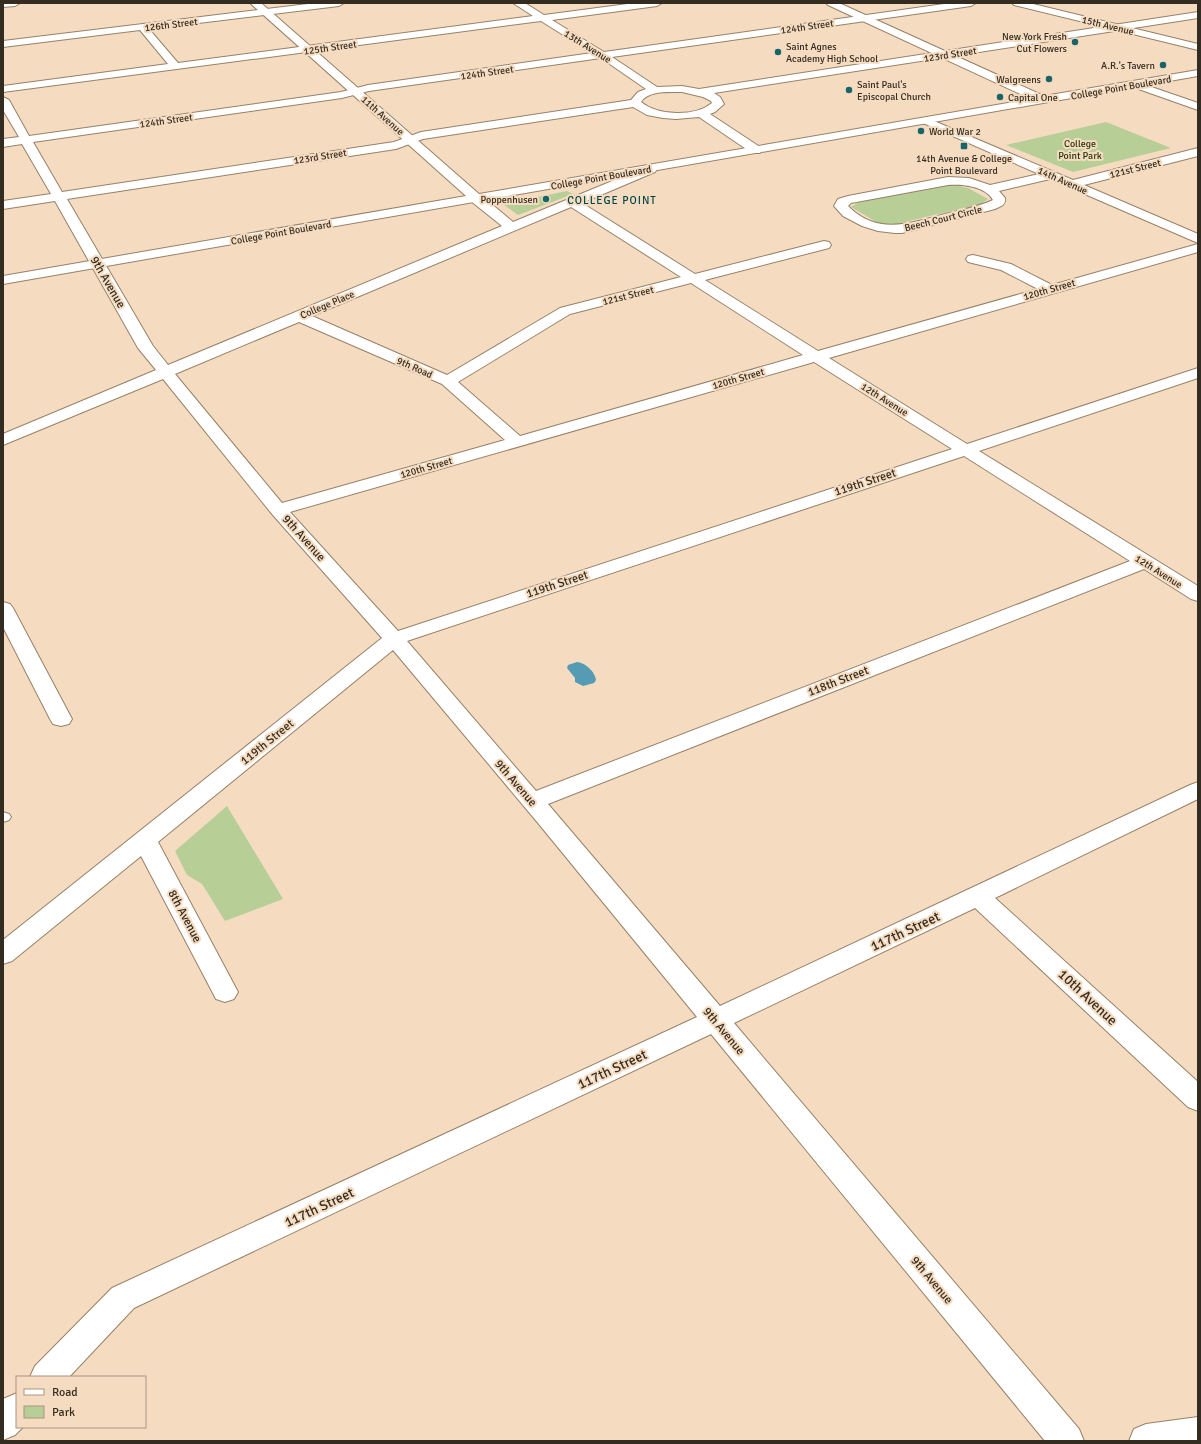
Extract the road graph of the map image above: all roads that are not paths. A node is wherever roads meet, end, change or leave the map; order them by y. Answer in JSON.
{"nodes":[{"id":1,"x":15,"y":3,"type":"edge"},
{"id":2,"x":255,"y":3,"type":"edge"},
{"id":3,"x":339,"y":3,"type":"edge"},
{"id":4,"x":518,"y":3,"type":"edge"},
{"id":5,"x":657,"y":3,"type":"edge"},
{"id":6,"x":831,"y":3,"type":"edge"},
{"id":7,"x":971,"y":3,"type":"edge"},
{"id":8,"x":1017,"y":3,"type":"edge"},
{"id":9,"x":3,"y":4,"type":"edge"},
{"id":10,"x":265,"y":12,"type":"junction"},
{"id":11,"x":1198,"y":15,"type":"edge"},
{"id":12,"x":542,"y":18,"type":"junction"},
{"id":13,"x":863,"y":18,"type":"junction"},
{"id":14,"x":142,"y":27,"type":"junction"},
{"id":15,"x":1118,"y":28,"type":"junction"},
{"id":16,"x":3,"y":44,"type":"edge"},
{"id":17,"x":1198,"y":47,"type":"edge"},
{"id":18,"x":308,"y":50,"type":"junction"},
{"id":19,"x":944,"y":55,"type":"junction"},
{"id":20,"x":604,"y":56,"type":"junction"},
{"id":21,"x":176,"y":67,"type":"junction"},
{"id":22,"x":1198,"y":73,"type":"edge"},
{"id":23,"x":1134,"y":84,"type":"junction"},
{"id":24,"x":3,"y":89,"type":"edge"},
{"id":25,"x":656,"y":91,"type":"junction"},
{"id":26,"x":356,"y":92,"type":"junction"},
{"id":27,"x":702,"y":92,"type":"junction"},
{"id":28,"x":3,"y":100,"type":"edge"},
{"id":29,"x":1043,"y":100,"type":"junction"},
{"id":30,"x":635,"y":103,"type":"junction"},
{"id":31,"x":1198,"y":107,"type":"edge"},
{"id":32,"x":700,"y":113,"type":"junction"},
{"id":33,"x":927,"y":121,"type":"junction"},
{"id":34,"x":26,"y":140,"type":"junction"},
{"id":35,"x":410,"y":140,"type":"junction"},
{"id":36,"x":3,"y":143,"type":"edge"},
{"id":37,"x":756,"y":150,"type":"junction"},
{"id":38,"x":1198,"y":152,"type":"edge"},
{"id":39,"x":651,"y":169,"type":"junction"},
{"id":40,"x":1051,"y":175,"type":"junction"},
{"id":41,"x":1072,"y":184,"type":"junction"},
{"id":42,"x":990,"y":189,"type":"junction"},
{"id":43,"x":59,"y":197,"type":"junction"},
{"id":44,"x":478,"y":199,"type":"junction"},
{"id":45,"x":572,"y":202,"type":"junction"},
{"id":46,"x":3,"y":205,"type":"edge"},
{"id":47,"x":511,"y":228,"type":"junction"},
{"id":48,"x":1198,"y":239,"type":"edge"},
{"id":49,"x":824,"y":245,"type":"dead end"},
{"id":50,"x":1198,"y":248,"type":"edge"},
{"id":51,"x":973,"y":259,"type":"dead end"},
{"id":52,"x":98,"y":264,"type":"junction"},
{"id":53,"x":694,"y":278,"type":"junction"},
{"id":54,"x":3,"y":280,"type":"edge"},
{"id":55,"x":1049,"y":289,"type":"junction"},
{"id":56,"x":299,"y":316,"type":"junction"},
{"id":57,"x":815,"y":356,"type":"junction"},
{"id":58,"x":166,"y":372,"type":"junction"},
{"id":59,"x":1198,"y":373,"type":"edge"},
{"id":60,"x":448,"y":381,"type":"junction"},
{"id":61,"x":3,"y":440,"type":"edge"},
{"id":62,"x":516,"y":441,"type":"junction"},
{"id":63,"x":965,"y":449,"type":"junction"},
{"id":64,"x":278,"y":510,"type":"junction"},
{"id":65,"x":1145,"y":562,"type":"junction"},
{"id":66,"x":1198,"y":596,"type":"edge"},
{"id":67,"x":3,"y":608,"type":"edge"},
{"id":68,"x":394,"y":639,"type":"junction"},
{"id":69,"x":61,"y":719,"type":"dead end"},
{"id":70,"x":1198,"y":790,"type":"edge"},
{"id":71,"x":532,"y":801,"type":"junction"},
{"id":72,"x":145,"y":840,"type":"junction"},
{"id":73,"x":978,"y":896,"type":"junction"},
{"id":74,"x":3,"y":954,"type":"edge"},
{"id":75,"x":225,"y":992,"type":"dead end"},
{"id":76,"x":716,"y":1021,"type":"junction"},
{"id":77,"x":1198,"y":1099,"type":"edge"},
{"id":78,"x":48,"y":1376,"type":"edge"},
{"id":79,"x":16,"y":1410,"type":"edge"},
{"id":80,"x":3,"y":1424,"type":"edge"},
{"id":81,"x":1198,"y":1434,"type":"edge"},
{"id":82,"x":1066,"y":1441,"type":"edge"},
{"id":83,"x":1146,"y":1441,"type":"edge"}],
"edges":[{"from":1,"to":9,"type":"street"},
{"from":2,"to":10,"type":"street","name":"11th Avenue"},
{"from":3,"to":10,"type":"street","name":"126th Street"},
{"from":4,"to":12,"type":"street","name":"13th Avenue"},
{"from":5,"to":12,"type":"street","name":"125th Street"},
{"from":6,"to":13,"type":"street"},
{"from":7,"to":13,"type":"street","name":"124th Street"},
{"from":8,"to":15,"type":"street","name":"15th Avenue"},
{"from":10,"to":14,"type":"street","name":"126th Street"},
{"from":10,"to":18,"type":"street","name":"11th Avenue"},
{"from":11,"to":15,"type":"street","name":"123rd Street"},
{"from":12,"to":18,"type":"street","name":"125th Street"},
{"from":12,"to":20,"type":"street","name":"13th Avenue"},
{"from":13,"to":19,"type":"street"},
{"from":13,"to":20,"type":"street","name":"124th Street"},
{"from":14,"to":16,"type":"street","name":"126th Street"},
{"from":14,"to":21,"type":"street"},
{"from":15,"to":17,"type":"street","name":"15th Avenue"},
{"from":15,"to":19,"type":"street","name":"123rd Street"},
{"from":18,"to":21,"type":"street","name":"125th Street"},
{"from":18,"to":26,"type":"street","name":"11th Avenue"},
{"from":19,"to":27,"type":"street","name":"123rd Street"},
{"from":19,"to":29,"type":"street"},
{"from":20,"to":25,"type":"street","name":"13th Avenue"},
{"from":20,"to":26,"type":"street","name":"124th Street"},
{"from":21,"to":24,"type":"street","name":"125th Street"},
{"from":22,"to":23,"type":"street","name":"College Point Boulevard"},
{"from":23,"to":29,"type":"street","name":"College Point Boulevard"},
{"from":23,"to":31,"type":"street"},
{"from":25,"to":27,"type":"street"},
{"from":25,"to":30,"type":"street"},
{"from":26,"to":34,"type":"street","name":"124th Street"},
{"from":26,"to":35,"type":"street","name":"11th Avenue"},
{"from":27,"to":32,"type":"street"},
{"from":28,"to":34,"type":"street","name":"9th Avenue"},
{"from":29,"to":33,"type":"street","name":"College Point Boulevard"},
{"from":30,"to":32,"type":"street"},
{"from":30,"to":35,"type":"street","name":"123rd Street"},
{"from":32,"to":37,"type":"street"},
{"from":33,"to":37,"type":"street","name":"College Point Boulevard"},
{"from":33,"to":40,"type":"street","name":"14th Avenue"},
{"from":34,"to":36,"type":"street","name":"124th Street"},
{"from":34,"to":43,"type":"street","name":"9th Avenue"},
{"from":35,"to":43,"type":"street","name":"123rd Street"},
{"from":35,"to":44,"type":"street","name":"11th Avenue"},
{"from":37,"to":39,"type":"street","name":"College Point Boulevard"},
{"from":38,"to":41,"type":"street","name":"121st Street"},
{"from":39,"to":44,"type":"street","name":"College Point Boulevard"},
{"from":39,"to":45,"type":"street","name":"College Place"},
{"from":40,"to":41,"type":"street","name":"14th Avenue"},
{"from":40,"to":42,"type":"street"},
{"from":41,"to":48,"type":"street","name":"14th Avenue"},
{"from":42,"to":42,"type":"street","name":"Beech Court Circle"},
{"from":43,"to":46,"type":"street","name":"123rd Street"},
{"from":43,"to":52,"type":"street","name":"9th Avenue"},
{"from":44,"to":47,"type":"street","name":"11th Avenue"},
{"from":44,"to":52,"type":"street","name":"College Point Boulevard"},
{"from":45,"to":47,"type":"street","name":"College Place"},
{"from":45,"to":53,"type":"street","name":"12th Avenue"},
{"from":47,"to":56,"type":"street","name":"College Place"},
{"from":49,"to":53,"type":"street","name":"121st Street"},
{"from":50,"to":55,"type":"street","name":"120th Street"},
{"from":51,"to":55,"type":"street"},
{"from":52,"to":54,"type":"street","name":"College Point Boulevard"},
{"from":52,"to":58,"type":"street","name":"9th Avenue"},
{"from":53,"to":57,"type":"street","name":"12th Avenue"},
{"from":53,"to":60,"type":"street","name":"121st Street"},
{"from":55,"to":57,"type":"street","name":"120th Street"},
{"from":56,"to":58,"type":"street","name":"College Place"},
{"from":56,"to":60,"type":"street","name":"9th Road"},
{"from":57,"to":62,"type":"street","name":"120th Street"},
{"from":57,"to":63,"type":"street","name":"12th Avenue"},
{"from":58,"to":61,"type":"street","name":"College Place"},
{"from":58,"to":64,"type":"street","name":"9th Avenue"},
{"from":59,"to":63,"type":"street","name":"119th Street"},
{"from":60,"to":62,"type":"street","name":"9th Road"},
{"from":62,"to":64,"type":"street","name":"120th Street"},
{"from":63,"to":65,"type":"street","name":"12th Avenue"},
{"from":63,"to":68,"type":"street","name":"119th Street"},
{"from":64,"to":68,"type":"street","name":"9th Avenue"},
{"from":65,"to":66,"type":"street","name":"12th Avenue"},
{"from":65,"to":71,"type":"street","name":"118th Street"},
{"from":67,"to":69,"type":"street"},
{"from":68,"to":71,"type":"street","name":"9th Avenue"},
{"from":68,"to":72,"type":"street","name":"119th Street"},
{"from":70,"to":73,"type":"street","name":"117th Street"},
{"from":71,"to":76,"type":"street","name":"9th Avenue"},
{"from":72,"to":74,"type":"street","name":"119th Street"},
{"from":72,"to":75,"type":"street","name":"8th Avenue"},
{"from":73,"to":76,"type":"street","name":"117th Street"},
{"from":73,"to":77,"type":"street","name":"10th Avenue"},
{"from":76,"to":78,"type":"street","name":"117th Street"},
{"from":76,"to":82,"type":"street","name":"9th Avenue"},
{"from":79,"to":80,"type":"street"},
{"from":81,"to":83,"type":"street"}]}
